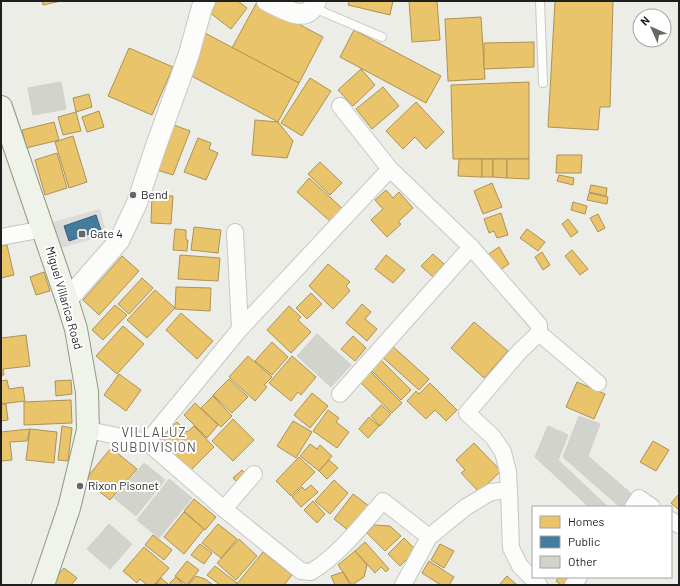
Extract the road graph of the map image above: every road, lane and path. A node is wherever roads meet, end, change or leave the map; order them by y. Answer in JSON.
{"nodes":[{"id":1,"x":205,"y":1,"type":"edge"},
{"id":2,"x":267,"y":1,"type":"edge"},
{"id":3,"x":540,"y":1,"type":"edge"},
{"id":4,"x":315,"y":4,"type":"edge"},
{"id":5,"x":382,"y":37,"type":"dead end"},
{"id":6,"x":543,"y":83,"type":"dead end"},
{"id":7,"x":340,"y":106,"type":"dead end"},
{"id":8,"x":1,"y":107,"type":"edge"},
{"id":9,"x":390,"y":169,"type":"junction"},
{"id":10,"x":44,"y":229,"type":"junction"},
{"id":11,"x":234,"y":232,"type":"dead end"},
{"id":12,"x":1,"y":237,"type":"edge"},
{"id":13,"x":471,"y":247,"type":"junction"},
{"id":14,"x":67,"y":300,"type":"junction"},
{"id":15,"x":240,"y":330,"type":"junction"},
{"id":16,"x":539,"y":333,"type":"junction"},
{"id":17,"x":598,"y":383,"type":"dead end"},
{"id":18,"x":340,"y":394,"type":"dead end"},
{"id":19,"x":88,"y":430,"type":"junction"},
{"id":20,"x":146,"y":442,"type":"junction"},
{"id":21,"x":254,"y":474,"type":"dead end"},
{"id":22,"x":510,"y":490,"type":"junction"},
{"id":23,"x":634,"y":506,"type":"edge"},
{"id":24,"x":651,"y":506,"type":"edge"},
{"id":25,"x":224,"y":509,"type":"junction"},
{"id":26,"x":429,"y":537,"type":"junction"},
{"id":27,"x":43,"y":585,"type":"edge"},
{"id":28,"x":403,"y":585,"type":"edge"},
{"id":29,"x":539,"y":585,"type":"edge"}],
"edges":[{"from":1,"to":14,"type":"street"},
{"from":2,"to":4,"type":"street"},
{"from":3,"to":6,"type":"lane"},
{"from":4,"to":5,"type":"lane"},
{"from":7,"to":9,"type":"street"},
{"from":8,"to":10,"type":"main road","name":"Miguel Villarica Road"},
{"from":9,"to":13,"type":"street"},
{"from":9,"to":15,"type":"street"},
{"from":10,"to":12,"type":"street"},
{"from":10,"to":14,"type":"main road","name":"Miguel Villarica Road"},
{"from":11,"to":15,"type":"street"},
{"from":13,"to":16,"type":"street"},
{"from":13,"to":18,"type":"street"},
{"from":14,"to":19,"type":"main road","name":"Miguel Villarica Road"},
{"from":15,"to":20,"type":"street"},
{"from":16,"to":17,"type":"street"},
{"from":16,"to":22,"type":"street"},
{"from":19,"to":20,"type":"street"},
{"from":19,"to":27,"type":"main road","name":"Miguel Villarica Road"},
{"from":20,"to":25,"type":"street"},
{"from":21,"to":25,"type":"street"},
{"from":22,"to":26,"type":"street"},
{"from":22,"to":29,"type":"street"},
{"from":23,"to":24,"type":"street"},
{"from":25,"to":26,"type":"street"},
{"from":26,"to":28,"type":"street"}]}
